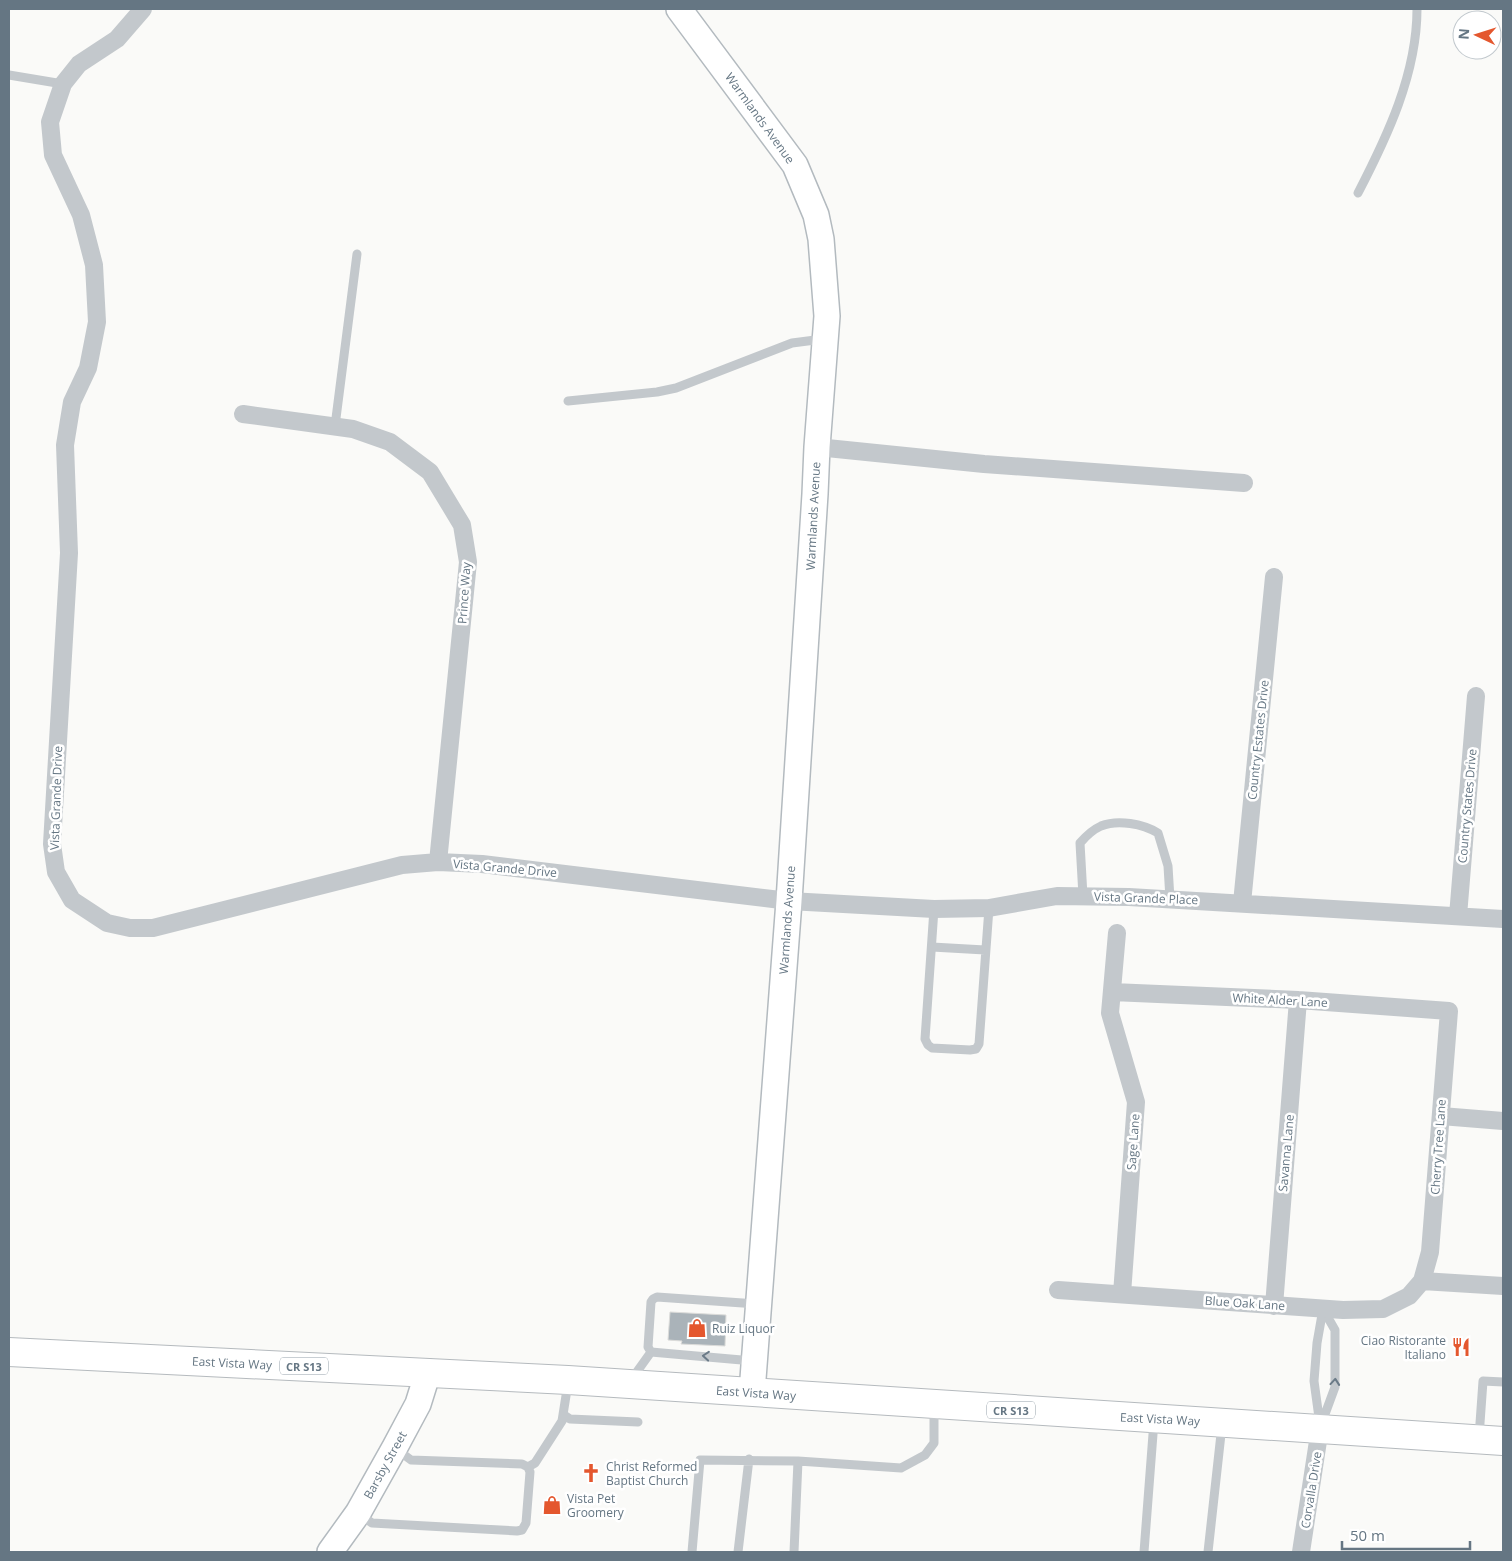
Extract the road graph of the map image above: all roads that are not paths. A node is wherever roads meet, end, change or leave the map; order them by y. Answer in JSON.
{"nodes":[{"id":1,"x":143,"y":9,"type":"edge"},
{"id":2,"x":679,"y":9,"type":"edge"},
{"id":3,"x":1417,"y":9,"type":"edge"},
{"id":4,"x":9,"y":75,"type":"edge"},
{"id":5,"x":63,"y":84,"type":"junction"},
{"id":6,"x":1358,"y":193,"type":"dead end"},
{"id":7,"x":357,"y":254,"type":"dead end"},
{"id":8,"x":826,"y":339,"type":"junction"},
{"id":9,"x":568,"y":401,"type":"dead end"},
{"id":10,"x":243,"y":414,"type":"dead end"},
{"id":11,"x":335,"y":426,"type":"junction"},
{"id":12,"x":817,"y":448,"type":"junction"},
{"id":13,"x":1244,"y":483,"type":"dead end"},
{"id":14,"x":1274,"y":577,"type":"dead end"},
{"id":15,"x":1476,"y":696,"type":"dead end"},
{"id":16,"x":438,"y":862,"type":"junction"},
{"id":17,"x":1083,"y":896,"type":"junction"},
{"id":18,"x":1170,"y":899,"type":"junction"},
{"id":19,"x":789,"y":902,"type":"junction"},
{"id":20,"x":1242,"y":903,"type":"junction"},
{"id":21,"x":989,"y":908,"type":"junction"},
{"id":22,"x":934,"y":909,"type":"junction"},
{"id":23,"x":1458,"y":916,"type":"junction"},
{"id":24,"x":1503,"y":919,"type":"edge"},
{"id":25,"x":1117,"y":933,"type":"dead end"},
{"id":26,"x":932,"y":947,"type":"junction"},
{"id":27,"x":986,"y":950,"type":"junction"},
{"id":28,"x":1112,"y":992,"type":"junction"},
{"id":29,"x":1298,"y":1000,"type":"junction"},
{"id":30,"x":1448,"y":1011,"type":"joint"},
{"id":31,"x":1441,"y":1116,"type":"junction"},
{"id":32,"x":1503,"y":1121,"type":"edge"},
{"id":33,"x":1422,"y":1281,"type":"junction"},
{"id":34,"x":1503,"y":1286,"type":"edge"},
{"id":35,"x":1058,"y":1290,"type":"dead end"},
{"id":36,"x":1122,"y":1294,"type":"junction"},
{"id":37,"x":758,"y":1304,"type":"junction"},
{"id":38,"x":1274,"y":1306,"type":"junction"},
{"id":39,"x":1323,"y":1309,"type":"junction"},
{"id":40,"x":9,"y":1352,"type":"edge"},
{"id":41,"x":651,"y":1352,"type":"junction"},
{"id":42,"x":755,"y":1361,"type":"junction"},
{"id":43,"x":428,"y":1372,"type":"junction"},
{"id":44,"x":568,"y":1380,"type":"junction"},
{"id":45,"x":1503,"y":1382,"type":"edge"},
{"id":46,"x":628,"y":1384,"type":"junction"},
{"id":47,"x":752,"y":1392,"type":"junction"},
{"id":48,"x":934,"y":1405,"type":"junction"},
{"id":49,"x":564,"y":1415,"type":"junction"},
{"id":50,"x":1154,"y":1418,"type":"junction"},
{"id":51,"x":638,"y":1422,"type":"dead end"},
{"id":52,"x":1222,"y":1422,"type":"junction"},
{"id":53,"x":1320,"y":1428,"type":"junction"},
{"id":54,"x":1491,"y":1440,"type":"edge"},
{"id":55,"x":395,"y":1447,"type":"junction"},
{"id":56,"x":748,"y":1459,"type":"junction"},
{"id":57,"x":798,"y":1461,"type":"junction"},
{"id":58,"x":528,"y":1467,"type":"junction"},
{"id":59,"x":358,"y":1514,"type":"junction"},
{"id":60,"x":330,"y":1552,"type":"edge"},
{"id":61,"x":692,"y":1552,"type":"edge"},
{"id":62,"x":738,"y":1552,"type":"edge"},
{"id":63,"x":794,"y":1552,"type":"edge"},
{"id":64,"x":1144,"y":1552,"type":"edge"},
{"id":65,"x":1208,"y":1552,"type":"edge"},
{"id":66,"x":1301,"y":1552,"type":"edge"}],
"edges":[{"from":1,"to":5,"type":"street","name":"Vista Grande Drive"},
{"from":2,"to":8,"type":"street","name":"Warmlands Avenue"},
{"from":3,"to":6,"type":"lane"},
{"from":4,"to":5,"type":"lane"},
{"from":5,"to":16,"type":"street","name":"Vista Grande Drive"},
{"from":7,"to":11,"type":"lane"},
{"from":8,"to":9,"type":"lane"},
{"from":8,"to":12,"type":"street","name":"Warmlands Avenue"},
{"from":10,"to":11,"type":"street","name":"Prince Way"},
{"from":11,"to":16,"type":"street","name":"Prince Way"},
{"from":12,"to":13,"type":"street","name":"Warmlands Avenue"},
{"from":12,"to":19,"type":"street","name":"Warmlands Avenue"},
{"from":14,"to":20,"type":"street","name":"Country Estates Drive"},
{"from":15,"to":23,"type":"street","name":"Country States Drive"},
{"from":16,"to":19,"type":"street","name":"Vista Grande Drive"},
{"from":17,"to":18,"type":"street","name":"Vista Grande Place"},
{"from":17,"to":18,"type":"lane"},
{"from":17,"to":21,"type":"street","name":"Vista Grande Place"},
{"from":18,"to":20,"type":"street","name":"Vista Grande Place"},
{"from":19,"to":22,"type":"street","name":"Vista Grande Place"},
{"from":19,"to":37,"type":"street","name":"Warmlands Avenue"},
{"from":20,"to":23,"type":"street","name":"Vista Grande Place"},
{"from":21,"to":22,"type":"street","name":"Vista Grande Place"},
{"from":21,"to":27,"type":"lane"},
{"from":22,"to":26,"type":"lane"},
{"from":23,"to":24,"type":"street","name":"Vista Grande Place"},
{"from":25,"to":28,"type":"street","name":"Sage Lane"},
{"from":26,"to":27,"type":"lane"},
{"from":26,"to":27,"type":"lane"},
{"from":28,"to":29,"type":"street","name":"White Alder Lane"},
{"from":28,"to":36,"type":"street","name":"Sage Lane"},
{"from":29,"to":30,"type":"street","name":"White Alder Lane"},
{"from":29,"to":38,"type":"street","name":"Savanna Lane"},
{"from":30,"to":31,"type":"street","name":"Cherry Tree Lane"},
{"from":31,"to":32,"type":"street"},
{"from":31,"to":33,"type":"street","name":"Cherry Tree Lane"},
{"from":33,"to":34,"type":"street"},
{"from":33,"to":39,"type":"street","name":"Blue Oak Lane"},
{"from":35,"to":36,"type":"street","name":"Blue Oak Lane"},
{"from":36,"to":38,"type":"street","name":"Blue Oak Lane"},
{"from":37,"to":41,"type":"lane"},
{"from":37,"to":42,"type":"street","name":"Warmlands Avenue"},
{"from":38,"to":39,"type":"street","name":"Blue Oak Lane"},
{"from":39,"to":53,"type":"lane"},
{"from":53,"to":39,"type":"lane","one_way":true},
{"from":40,"to":43,"type":"main road","name":"East Vista Way","number":"CR S13"},
{"from":42,"to":41,"type":"lane","one_way":true},
{"from":41,"to":46,"type":"lane"},
{"from":42,"to":47,"type":"street","name":"Warmlands Avenue"},
{"from":43,"to":44,"type":"main road","name":"East Vista Way","number":"CR S13"},
{"from":43,"to":55,"type":"street","name":"Barsby Street"},
{"from":44,"to":46,"type":"main road","name":"East Vista Way","number":"CR S13"},
{"from":44,"to":49,"type":"lane"},
{"from":45,"to":54,"type":"lane"},
{"from":46,"to":47,"type":"main road","name":"East Vista Way","number":"CR S13"},
{"from":47,"to":48,"type":"main road","name":"East Vista Way","number":"CR S13"},
{"from":48,"to":50,"type":"main road","name":"East Vista Way","number":"CR S13"},
{"from":48,"to":57,"type":"lane"},
{"from":49,"to":51,"type":"lane"},
{"from":49,"to":58,"type":"lane"},
{"from":50,"to":52,"type":"main road","name":"East Vista Way","number":"CR S13"},
{"from":50,"to":64,"type":"lane"},
{"from":52,"to":53,"type":"main road","name":"East Vista Way","number":"CR S13"},
{"from":52,"to":65,"type":"lane"},
{"from":53,"to":54,"type":"main road","name":"East Vista Way","number":"CR S13"},
{"from":53,"to":66,"type":"street","name":"Corvalla Drive"},
{"from":55,"to":58,"type":"lane"},
{"from":55,"to":59,"type":"street","name":"Barsby Street"},
{"from":56,"to":57,"type":"lane"},
{"from":56,"to":61,"type":"lane"},
{"from":56,"to":62,"type":"lane"},
{"from":57,"to":63,"type":"lane"},
{"from":58,"to":59,"type":"lane"},
{"from":59,"to":60,"type":"street","name":"Barsby Street"}]}
